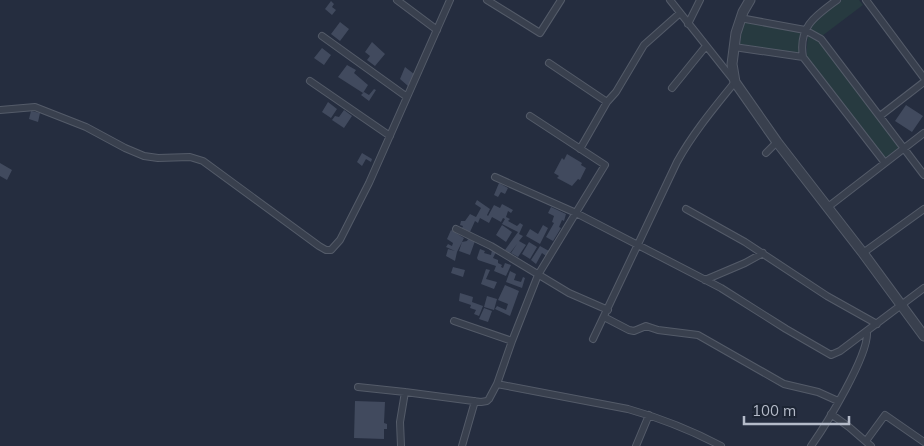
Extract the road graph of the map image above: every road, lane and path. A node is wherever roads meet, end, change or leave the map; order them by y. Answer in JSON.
{"nodes":[{"id":1,"x":397,"y":0,"type":"edge"},
{"id":2,"x":450,"y":0,"type":"edge"},
{"id":3,"x":487,"y":0,"type":"edge"},
{"id":4,"x":561,"y":0,"type":"edge"},
{"id":5,"x":670,"y":0,"type":"edge"},
{"id":6,"x":700,"y":0,"type":"edge"},
{"id":7,"x":750,"y":0,"type":"edge"},
{"id":8,"x":837,"y":0,"type":"edge"},
{"id":9,"x":866,"y":0,"type":"edge"},
{"id":10,"x":680,"y":13,"type":"junction"},
{"id":11,"x":740,"y":18,"type":"junction"},
{"id":12,"x":688,"y":24,"type":"junction"},
{"id":13,"x":437,"y":30,"type":"junction"},
{"id":14,"x":805,"y":30,"type":"junction"},
{"id":15,"x":322,"y":36,"type":"dead end"},
{"id":16,"x":706,"y":46,"type":"junction"},
{"id":17,"x":734,"y":47,"type":"junction"},
{"id":18,"x":803,"y":57,"type":"junction"},
{"id":19,"x":549,"y":63,"type":"dead end"},
{"id":20,"x":924,"y":78,"type":"edge"},
{"id":21,"x":310,"y":81,"type":"dead end"},
{"id":22,"x":735,"y":82,"type":"junction"},
{"id":23,"x":924,"y":82,"type":"edge"},
{"id":24,"x":672,"y":88,"type":"dead end"},
{"id":25,"x":407,"y":97,"type":"junction"},
{"id":26,"x":607,"y":102,"type":"junction"},
{"id":27,"x":0,"y":110,"type":"edge"},
{"id":28,"x":530,"y":116,"type":"dead end"},
{"id":29,"x":880,"y":116,"type":"junction"},
{"id":30,"x":924,"y":133,"type":"edge"},
{"id":31,"x":390,"y":136,"type":"junction"},
{"id":32,"x":777,"y":142,"type":"junction"},
{"id":33,"x":905,"y":148,"type":"junction"},
{"id":34,"x":580,"y":149,"type":"junction"},
{"id":35,"x":766,"y":153,"type":"dead end"},
{"id":36,"x":885,"y":163,"type":"junction"},
{"id":37,"x":924,"y":174,"type":"edge"},
{"id":38,"x":495,"y":177,"type":"dead end"},
{"id":39,"x":828,"y":207,"type":"junction"},
{"id":40,"x":686,"y":209,"type":"dead end"},
{"id":41,"x":924,"y":209,"type":"edge"},
{"id":42,"x":576,"y":213,"type":"junction"},
{"id":43,"x":456,"y":229,"type":"dead end"},
{"id":44,"x":638,"y":246,"type":"junction"},
{"id":45,"x":763,"y":252,"type":"junction"},
{"id":46,"x":863,"y":253,"type":"junction"},
{"id":47,"x":538,"y":275,"type":"junction"},
{"id":48,"x":705,"y":280,"type":"junction"},
{"id":49,"x":924,"y":288,"type":"edge"},
{"id":50,"x":901,"y":306,"type":"junction"},
{"id":51,"x":608,"y":310,"type":"junction"},
{"id":52,"x":604,"y":317,"type":"junction"},
{"id":53,"x":454,"y":321,"type":"dead end"},
{"id":54,"x":877,"y":324,"type":"junction"},
{"id":55,"x":867,"y":332,"type":"junction"},
{"id":56,"x":924,"y":336,"type":"edge"},
{"id":57,"x":593,"y":339,"type":"dead end"},
{"id":58,"x":512,"y":341,"type":"junction"},
{"id":59,"x":497,"y":384,"type":"junction"},
{"id":60,"x":358,"y":388,"type":"dead end"},
{"id":61,"x":405,"y":392,"type":"junction"},
{"id":62,"x":475,"y":401,"type":"junction"},
{"id":63,"x":838,"y":402,"type":"junction"},
{"id":64,"x":831,"y":414,"type":"junction"},
{"id":65,"x":649,"y":415,"type":"junction"},
{"id":66,"x":924,"y":442,"type":"edge"},
{"id":67,"x":868,"y":443,"type":"edge"},
{"id":68,"x":401,"y":446,"type":"edge"},
{"id":69,"x":462,"y":446,"type":"edge"},
{"id":70,"x":636,"y":446,"type":"edge"},
{"id":71,"x":721,"y":446,"type":"edge"},
{"id":72,"x":811,"y":446,"type":"edge"}],
"edges":[{"from":1,"to":13,"type":"street"},
{"from":2,"to":13,"type":"street"},
{"from":3,"to":4,"type":"street"},
{"from":5,"to":10,"type":"street"},
{"from":6,"to":12,"type":"street"},
{"from":7,"to":11,"type":"street"},
{"from":8,"to":14,"type":"street"},
{"from":9,"to":20,"type":"street"},
{"from":10,"to":12,"type":"street"},
{"from":10,"to":26,"type":"street"},
{"from":11,"to":14,"type":"street"},
{"from":11,"to":17,"type":"street"},
{"from":12,"to":16,"type":"street"},
{"from":13,"to":25,"type":"street"},
{"from":14,"to":18,"type":"street"},
{"from":14,"to":29,"type":"street"},
{"from":15,"to":25,"type":"street"},
{"from":16,"to":22,"type":"street"},
{"from":16,"to":24,"type":"street"},
{"from":17,"to":18,"type":"street"},
{"from":17,"to":22,"type":"street"},
{"from":18,"to":36,"type":"street"},
{"from":19,"to":26,"type":"street"},
{"from":21,"to":31,"type":"street"},
{"from":22,"to":32,"type":"street"},
{"from":22,"to":44,"type":"street"},
{"from":23,"to":29,"type":"street"},
{"from":25,"to":31,"type":"street"},
{"from":26,"to":34,"type":"street"},
{"from":27,"to":31,"type":"street"},
{"from":28,"to":34,"type":"street"},
{"from":29,"to":33,"type":"street"},
{"from":30,"to":33,"type":"street"},
{"from":32,"to":35,"type":"street"},
{"from":32,"to":39,"type":"street"},
{"from":33,"to":36,"type":"street"},
{"from":33,"to":37,"type":"street"},
{"from":34,"to":42,"type":"street"},
{"from":36,"to":39,"type":"street"},
{"from":38,"to":42,"type":"street"},
{"from":39,"to":46,"type":"street"},
{"from":40,"to":45,"type":"street"},
{"from":41,"to":46,"type":"street"},
{"from":42,"to":44,"type":"street"},
{"from":42,"to":47,"type":"street"},
{"from":43,"to":47,"type":"street"},
{"from":44,"to":48,"type":"street"},
{"from":44,"to":51,"type":"street"},
{"from":45,"to":48,"type":"street"},
{"from":45,"to":54,"type":"street"},
{"from":46,"to":50,"type":"street"},
{"from":47,"to":51,"type":"street"},
{"from":47,"to":58,"type":"street"},
{"from":48,"to":55,"type":"street"},
{"from":49,"to":50,"type":"street"},
{"from":50,"to":54,"type":"street"},
{"from":50,"to":56,"type":"street"},
{"from":51,"to":52,"type":"street"},
{"from":52,"to":57,"type":"street"},
{"from":52,"to":63,"type":"street"},
{"from":53,"to":58,"type":"street"},
{"from":54,"to":55,"type":"street"},
{"from":55,"to":63,"type":"street"},
{"from":58,"to":59,"type":"street"},
{"from":59,"to":62,"type":"street"},
{"from":59,"to":65,"type":"street"},
{"from":60,"to":61,"type":"street"},
{"from":61,"to":62,"type":"street"},
{"from":61,"to":68,"type":"street"},
{"from":62,"to":69,"type":"street"},
{"from":63,"to":64,"type":"street"},
{"from":64,"to":67,"type":"street"},
{"from":64,"to":72,"type":"street"},
{"from":65,"to":70,"type":"street"},
{"from":65,"to":71,"type":"street"},
{"from":66,"to":67,"type":"street"}]}
